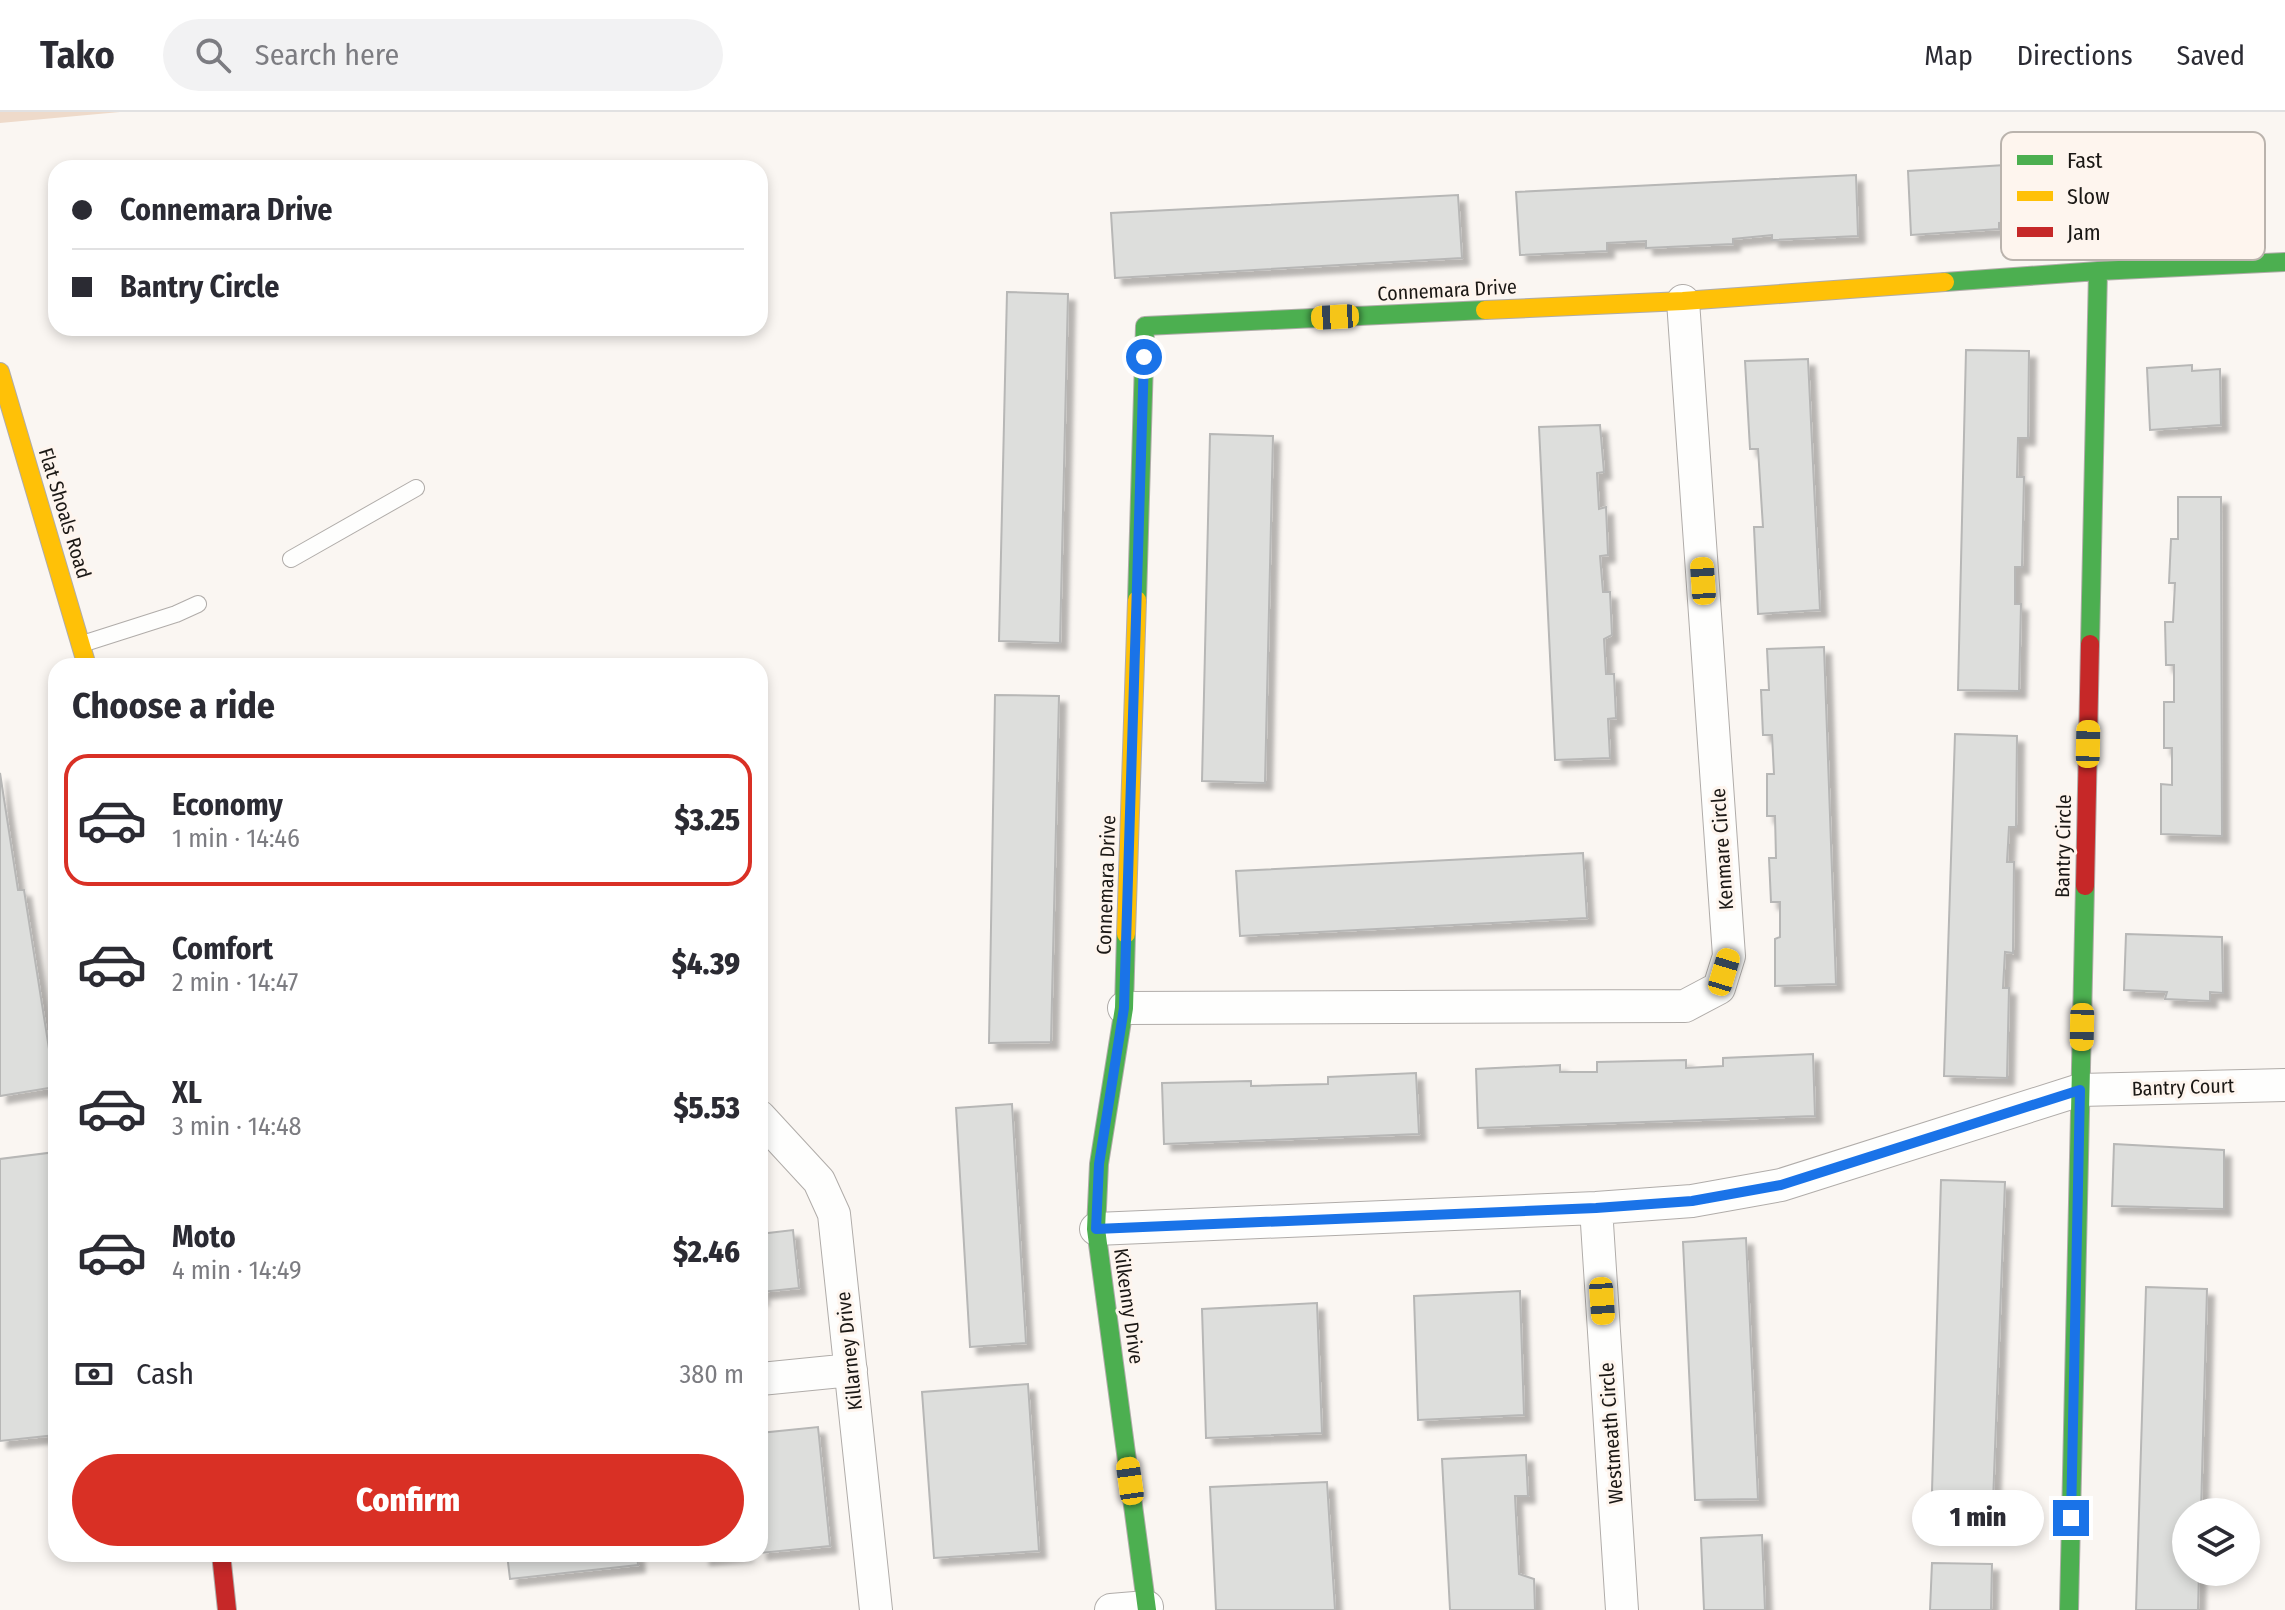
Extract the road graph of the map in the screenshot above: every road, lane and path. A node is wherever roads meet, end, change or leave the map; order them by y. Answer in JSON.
{"nodes":[{"id":1,"x":2285,"y":262,"type":"edge"},
{"id":2,"x":2098,"y":271,"type":"junction"},
{"id":3,"x":1683,"y":301,"type":"junction"},
{"id":4,"x":0,"y":372,"type":"edge"},
{"id":5,"x":416,"y":488,"type":"dead end"},
{"id":6,"x":291,"y":559,"type":"dead end"},
{"id":7,"x":198,"y":604,"type":"dead end"},
{"id":8,"x":81,"y":644,"type":"junction"},
{"id":9,"x":85,"y":658,"type":"edge"},
{"id":10,"x":1124,"y":1008,"type":"junction"},
{"id":11,"x":2285,"y":1085,"type":"edge"},
{"id":12,"x":2080,"y":1090,"type":"junction"},
{"id":13,"x":768,"y":1126,"type":"edge"},
{"id":14,"x":1596,"y":1208,"type":"junction"},
{"id":15,"x":1096,"y":1229,"type":"junction"},
{"id":16,"x":851,"y":1370,"type":"junction"},
{"id":17,"x":768,"y":1378,"type":"edge"},
{"id":18,"x":222,"y":1562,"type":"edge"},
{"id":19,"x":1147,"y":1608,"type":"edge"},
{"id":20,"x":227,"y":1610,"type":"edge"},
{"id":21,"x":876,"y":1610,"type":"edge"},
{"id":22,"x":1111,"y":1610,"type":"edge"},
{"id":23,"x":1622,"y":1610,"type":"edge"},
{"id":24,"x":2069,"y":1610,"type":"edge"}],
"edges":[{"from":1,"to":2,"type":"street"},
{"from":2,"to":3,"type":"street","name":"Connemara Drive"},
{"from":2,"to":12,"type":"street","name":"Bantry Circle"},
{"from":3,"to":10,"type":"street","name":"Connemara Drive"},
{"from":3,"to":10,"type":"street","name":"Kenmare Circle"},
{"from":4,"to":8,"type":"street","name":"Flat Shoals Road"},
{"from":5,"to":6,"type":"lane"},
{"from":7,"to":8,"type":"lane"},
{"from":8,"to":9,"type":"street","name":"Flat Shoals Road"},
{"from":10,"to":15,"type":"street","name":"Kilkenny Drive"},
{"from":11,"to":12,"type":"street","name":"Bantry Court"},
{"from":12,"to":14,"type":"street","name":"Bantry Court"},
{"from":12,"to":24,"type":"street","name":"Bantry Circle"},
{"from":13,"to":16,"type":"street","name":"Killarney Drive"},
{"from":14,"to":15,"type":"street","name":"Bantry Court"},
{"from":14,"to":23,"type":"street","name":"Westmeath Circle"},
{"from":15,"to":19,"type":"street","name":"Kilkenny Drive"},
{"from":16,"to":17,"type":"street"},
{"from":16,"to":21,"type":"street","name":"Killarney Drive"},
{"from":18,"to":20,"type":"street"},
{"from":19,"to":22,"type":"street"}]}
